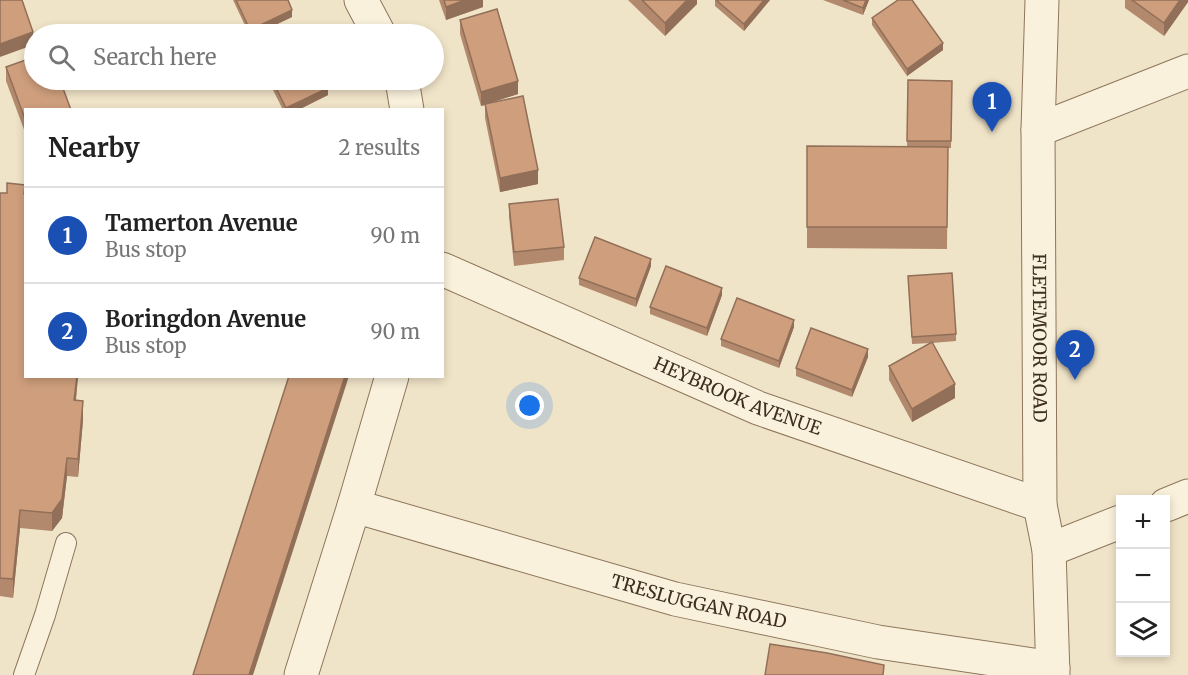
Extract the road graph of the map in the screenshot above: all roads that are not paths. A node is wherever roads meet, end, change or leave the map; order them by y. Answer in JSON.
{"nodes":[{"id":1,"x":361,"y":0,"type":"edge"},
{"id":2,"x":1042,"y":0,"type":"edge"},
{"id":3,"x":374,"y":24,"type":"edge"},
{"id":4,"x":1188,"y":71,"type":"edge"},
{"id":5,"x":404,"y":90,"type":"edge"},
{"id":6,"x":407,"y":108,"type":"edge"},
{"id":7,"x":1038,"y":130,"type":"junction"},
{"id":8,"x":444,"y":270,"type":"edge"},
{"id":9,"x":391,"y":378,"type":"edge"},
{"id":10,"x":1188,"y":496,"type":"edge"},
{"id":11,"x":1170,"y":503,"type":"edge"},
{"id":12,"x":1040,"y":505,"type":"junction"},
{"id":13,"x":354,"y":506,"type":"junction"},
{"id":14,"x":1116,"y":524,"type":"edge"},
{"id":15,"x":66,"y":543,"type":"dead end"},
{"id":16,"x":1049,"y":550,"type":"junction"},
{"id":17,"x":1053,"y":671,"type":"edge"},
{"id":18,"x":24,"y":675,"type":"edge"},
{"id":19,"x":301,"y":675,"type":"edge"}],
"edges":[{"from":1,"to":3,"type":"street"},
{"from":2,"to":7,"type":"street","name":"FLETEMOOR ROAD"},
{"from":4,"to":7,"type":"street"},
{"from":5,"to":6,"type":"street"},
{"from":7,"to":12,"type":"street","name":"FLETEMOOR ROAD"},
{"from":8,"to":12,"type":"street","name":"HEYBROOK AVENUE"},
{"from":9,"to":13,"type":"street"},
{"from":10,"to":11,"type":"street"},
{"from":12,"to":16,"type":"street","name":"FLETEMOOR ROAD"},
{"from":13,"to":17,"type":"street","name":"TRESLUGGAN ROAD"},
{"from":13,"to":19,"type":"street"},
{"from":14,"to":16,"type":"street"},
{"from":15,"to":18,"type":"lane"},
{"from":16,"to":17,"type":"street","name":"FLETEMOOR ROAD"}]}
